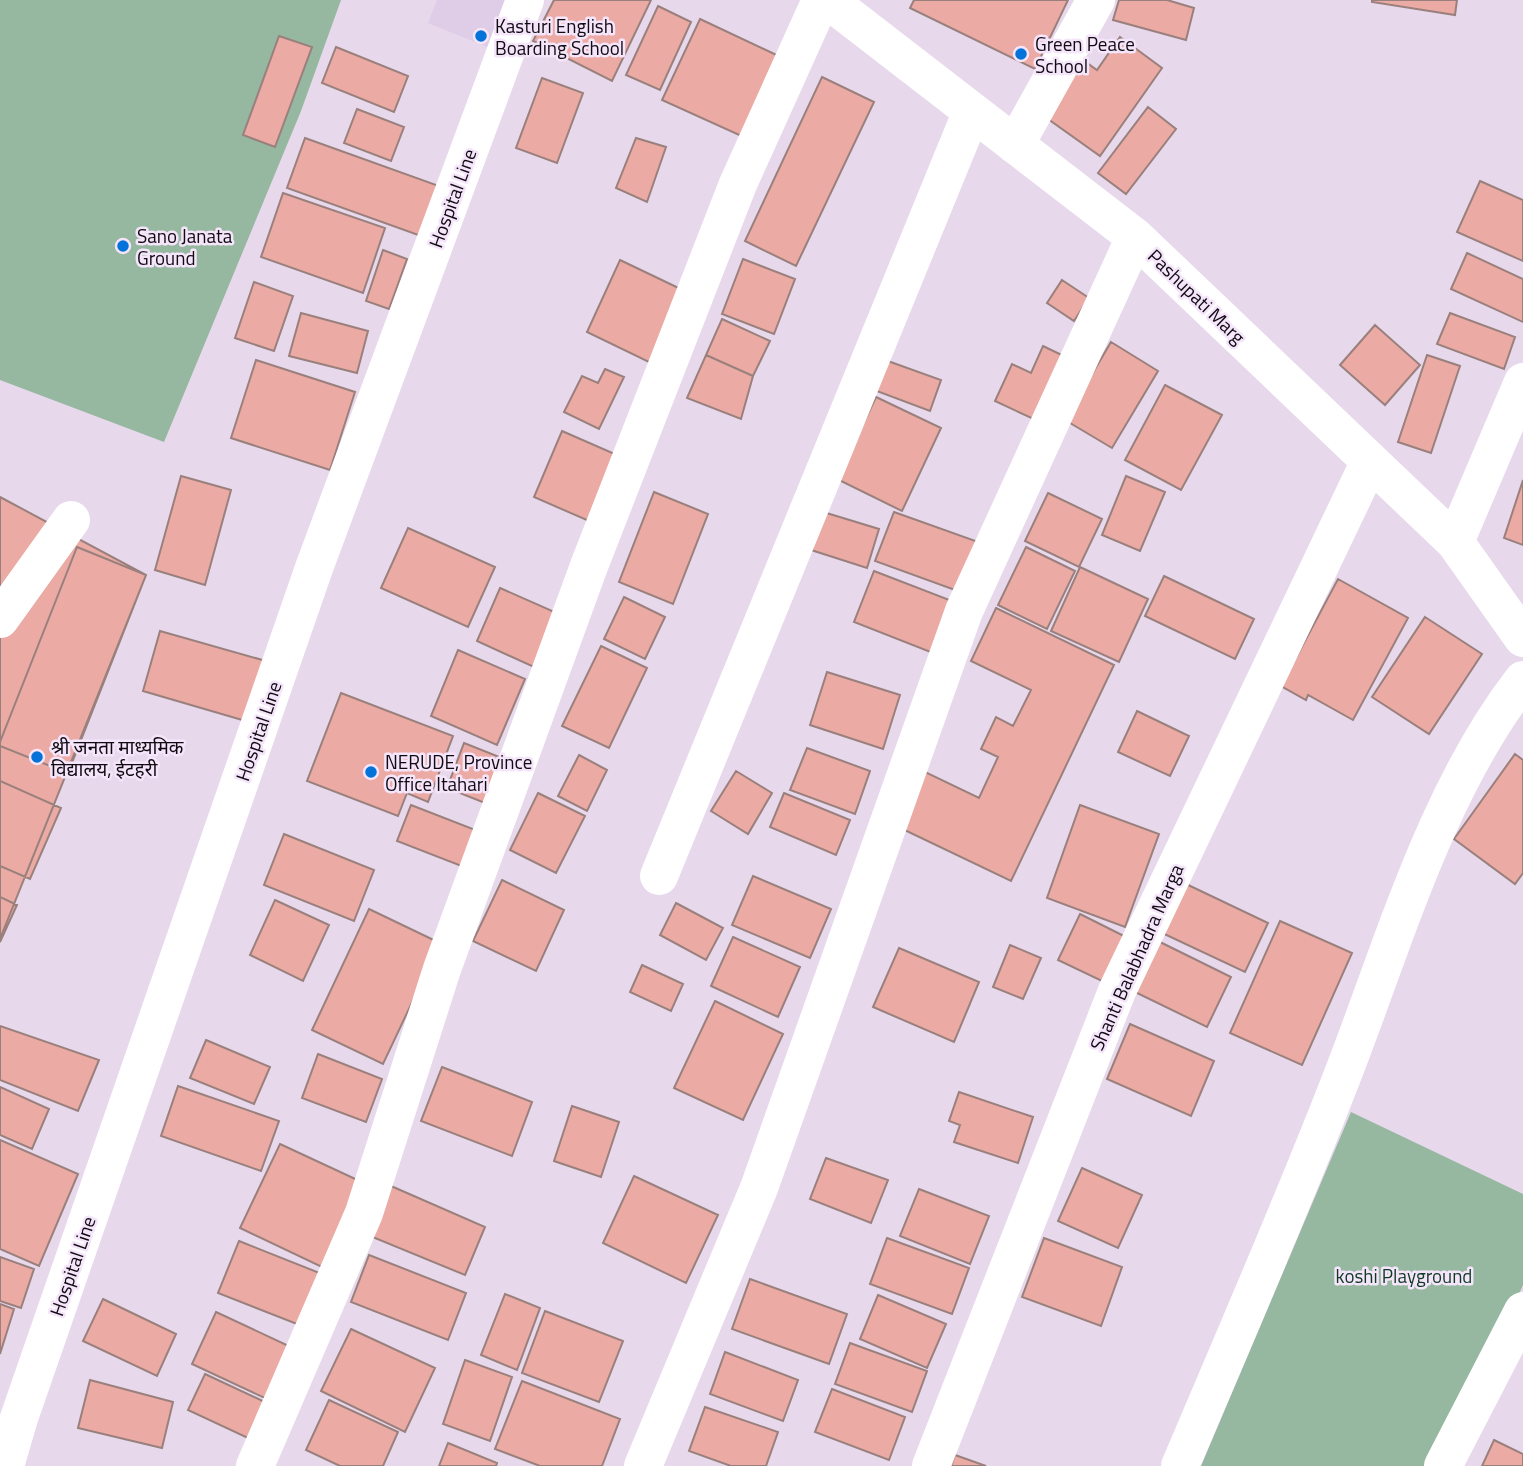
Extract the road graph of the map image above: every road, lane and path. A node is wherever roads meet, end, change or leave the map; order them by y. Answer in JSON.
{"nodes":[{"id":1,"x":525,"y":0,"type":"edge"},
{"id":2,"x":821,"y":0,"type":"edge"},
{"id":3,"x":828,"y":0,"type":"edge"},
{"id":4,"x":1096,"y":0,"type":"edge"},
{"id":5,"x":972,"y":111,"type":"junction"},
{"id":6,"x":1015,"y":145,"type":"junction"},
{"id":7,"x":1135,"y":237,"type":"junction"},
{"id":8,"x":1523,"y":382,"type":"edge"},
{"id":9,"x":1370,"y":461,"type":"junction"},
{"id":10,"x":71,"y":520,"type":"dead end"},
{"id":11,"x":1455,"y":542,"type":"junction"},
{"id":12,"x":0,"y":619,"type":"edge"},
{"id":13,"x":1523,"y":638,"type":"edge"},
{"id":14,"x":1523,"y":680,"type":"edge"},
{"id":15,"x":659,"y":876,"type":"dead end"},
{"id":16,"x":1523,"y":1311,"type":"edge"},
{"id":17,"x":5,"y":1466,"type":"edge"},
{"id":18,"x":256,"y":1466,"type":"edge"},
{"id":19,"x":643,"y":1466,"type":"edge"},
{"id":20,"x":931,"y":1466,"type":"edge"},
{"id":21,"x":1180,"y":1466,"type":"edge"},
{"id":22,"x":1443,"y":1466,"type":"edge"}],
"edges":[{"from":1,"to":17,"type":"street","name":"Hospital Line"},
{"from":2,"to":18,"type":"street"},
{"from":3,"to":5,"type":"street","name":"Pashupati Marg"},
{"from":4,"to":6,"type":"street"},
{"from":5,"to":6,"type":"street","name":"Pashupati Marg"},
{"from":5,"to":15,"type":"street"},
{"from":6,"to":7,"type":"street","name":"Pashupati Marg"},
{"from":7,"to":9,"type":"street","name":"Pashupati Marg"},
{"from":7,"to":19,"type":"street"},
{"from":8,"to":11,"type":"street"},
{"from":9,"to":11,"type":"street","name":"Pashupati Marg"},
{"from":9,"to":20,"type":"street","name":"Shanti Balabhadra Marga"},
{"from":10,"to":12,"type":"street"},
{"from":11,"to":13,"type":"street","name":"Pashupati Marg"},
{"from":14,"to":21,"type":"street"},
{"from":16,"to":22,"type":"street"}]}
